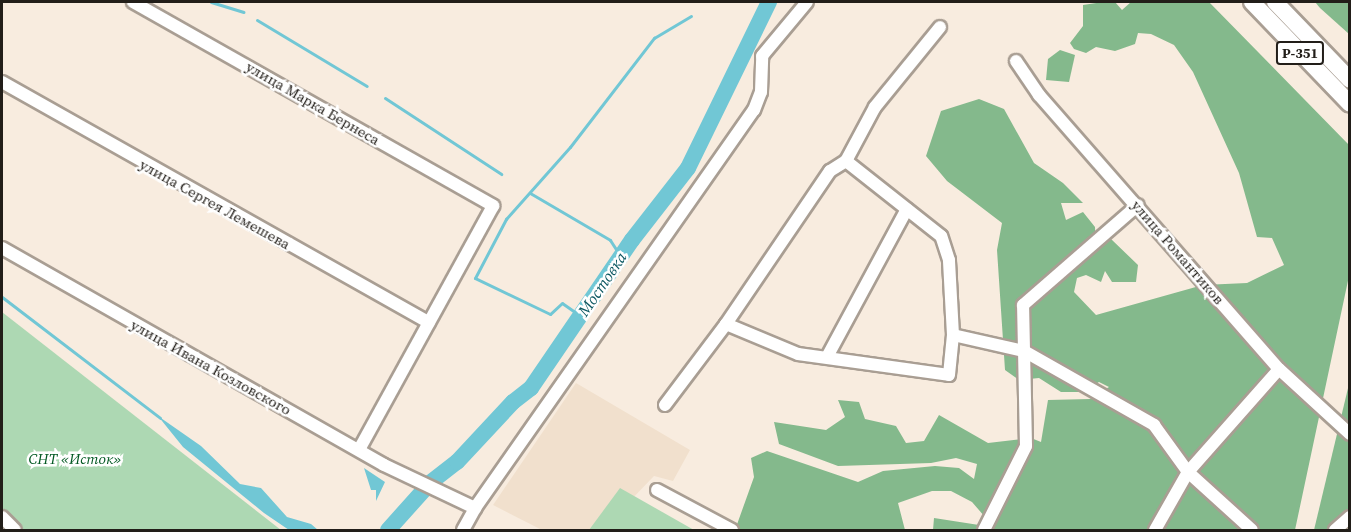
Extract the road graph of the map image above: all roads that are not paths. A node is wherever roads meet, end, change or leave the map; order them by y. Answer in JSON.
{"nodes":[{"id":1,"x":133,"y":2,"type":"edge"},
{"id":2,"x":807,"y":2,"type":"edge"},
{"id":3,"x":1252,"y":2,"type":"edge"},
{"id":4,"x":1275,"y":2,"type":"edge"},
{"id":5,"x":940,"y":27,"type":"dead end"},
{"id":6,"x":1016,"y":61,"type":"dead end"},
{"id":7,"x":1350,"y":80,"type":"edge"},
{"id":8,"x":2,"y":82,"type":"edge"},
{"id":9,"x":1350,"y":104,"type":"edge"},
{"id":10,"x":846,"y":161,"type":"junction"},
{"id":11,"x":1138,"y":205,"type":"junction"},
{"id":12,"x":907,"y":209,"type":"junction"},
{"id":13,"x":2,"y":248,"type":"edge"},
{"id":14,"x":429,"y":323,"type":"junction"},
{"id":15,"x":726,"y":324,"type":"junction"},
{"id":16,"x":953,"y":335,"type":"junction"},
{"id":17,"x":1024,"y":351,"type":"junction"},
{"id":18,"x":827,"y":357,"type":"junction"},
{"id":19,"x":1279,"y":369,"type":"junction"},
{"id":20,"x":665,"y":405,"type":"dead end"},
{"id":21,"x":1350,"y":434,"type":"edge"},
{"id":22,"x":359,"y":450,"type":"junction"},
{"id":23,"x":1188,"y":472,"type":"junction"},
{"id":24,"x":657,"y":490,"type":"dead end"},
{"id":25,"x":475,"y":508,"type":"junction"},
{"id":26,"x":2,"y":517,"type":"edge"},
{"id":27,"x":1350,"y":517,"type":"edge"},
{"id":28,"x":15,"y":531,"type":"edge"},
{"id":29,"x":464,"y":531,"type":"edge"},
{"id":30,"x":732,"y":531,"type":"edge"},
{"id":31,"x":984,"y":531,"type":"edge"},
{"id":32,"x":1155,"y":531,"type":"edge"},
{"id":33,"x":1252,"y":531,"type":"edge"},
{"id":34,"x":1335,"y":531,"type":"edge"}],
"edges":[{"from":1,"to":14,"type":"street","name":"улица Марка Бернеса"},
{"from":2,"to":25,"type":"street"},
{"from":3,"to":9,"type":"highway","number":"Р-351"},
{"from":4,"to":7,"type":"highway","number":"Р-351"},
{"from":5,"to":10,"type":"street"},
{"from":6,"to":11,"type":"street","name":"улица Романтиков"},
{"from":8,"to":14,"type":"street","name":"улица Сергея Лемешева"},
{"from":10,"to":12,"type":"street"},
{"from":10,"to":15,"type":"street"},
{"from":11,"to":17,"type":"street"},
{"from":11,"to":19,"type":"street","name":"улица Романтиков"},
{"from":12,"to":16,"type":"street"},
{"from":12,"to":18,"type":"street"},
{"from":13,"to":22,"type":"street","name":"улица Ивана Козловского"},
{"from":14,"to":22,"type":"street"},
{"from":15,"to":18,"type":"street"},
{"from":15,"to":20,"type":"street"},
{"from":16,"to":17,"type":"street"},
{"from":16,"to":18,"type":"street"},
{"from":17,"to":23,"type":"street"},
{"from":17,"to":31,"type":"street"},
{"from":19,"to":21,"type":"street","name":"улица Романтиков"},
{"from":19,"to":23,"type":"street"},
{"from":22,"to":25,"type":"street","name":"улица Ивана Козловского"},
{"from":23,"to":32,"type":"street"},
{"from":23,"to":33,"type":"street"},
{"from":24,"to":30,"type":"street"},
{"from":25,"to":29,"type":"street"},
{"from":26,"to":28,"type":"street"},
{"from":27,"to":34,"type":"street"}]}
